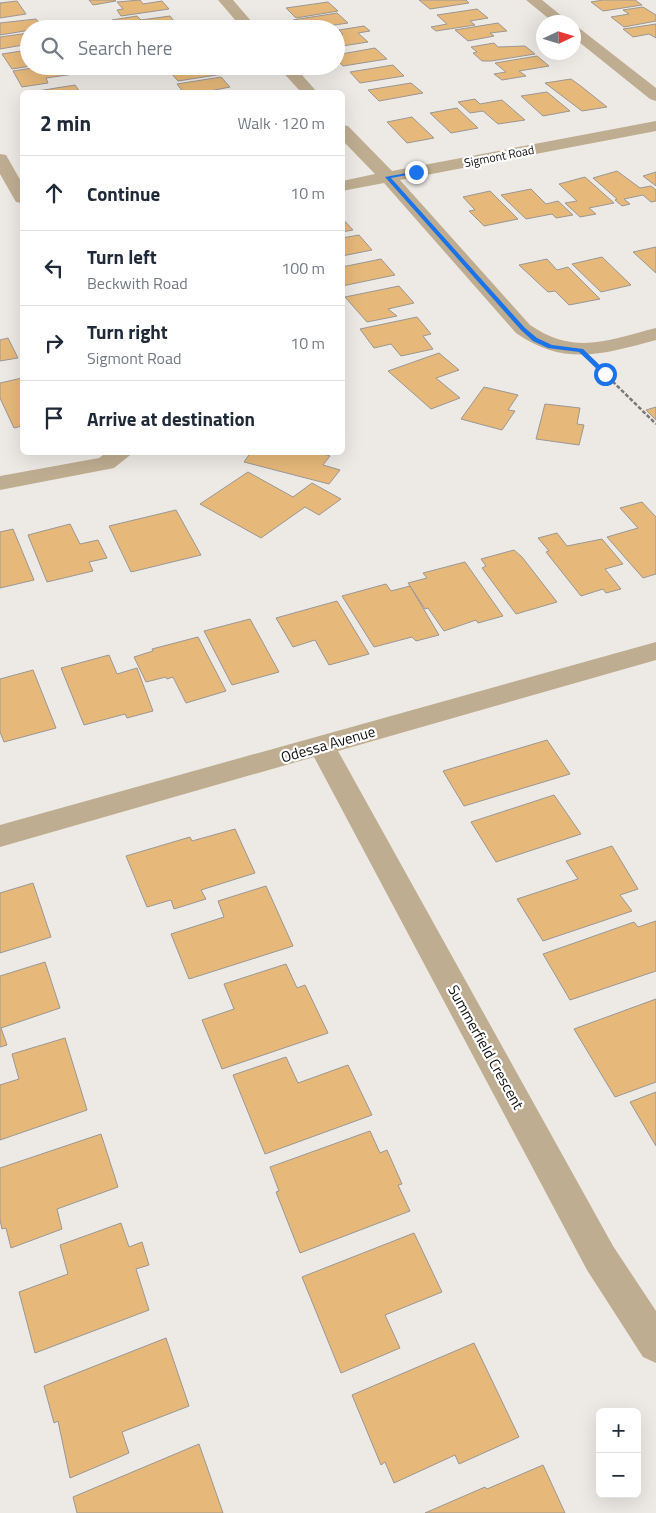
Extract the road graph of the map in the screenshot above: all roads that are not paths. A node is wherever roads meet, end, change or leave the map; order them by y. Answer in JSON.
{"nodes":[{"id":1,"x":225,"y":0,"type":"edge"},
{"id":2,"x":533,"y":0,"type":"edge"},
{"id":3,"x":553,"y":15,"type":"edge"},
{"id":4,"x":243,"y":20,"type":"edge"},
{"id":5,"x":581,"y":37,"type":"edge"},
{"id":6,"x":293,"y":75,"type":"edge"},
{"id":7,"x":307,"y":90,"type":"edge"},
{"id":8,"x":656,"y":96,"type":"edge"},
{"id":9,"x":656,"y":126,"type":"edge"},
{"id":10,"x":345,"y":133,"type":"edge"},
{"id":11,"x":0,"y":159,"type":"edge"},
{"id":12,"x":388,"y":177,"type":"junction"},
{"id":13,"x":345,"y":185,"type":"edge"},
{"id":14,"x":20,"y":194,"type":"edge"},
{"id":15,"x":656,"y":334,"type":"edge"},
{"id":16,"x":118,"y":455,"type":"edge"},
{"id":17,"x":0,"y":483,"type":"edge"},
{"id":18,"x":656,"y":651,"type":"edge"},
{"id":19,"x":322,"y":746,"type":"junction"},
{"id":20,"x":0,"y":836,"type":"edge"},
{"id":21,"x":656,"y":1344,"type":"edge"}],
"edges":[{"from":1,"to":4,"type":"street"},
{"from":2,"to":3,"type":"street"},
{"from":5,"to":8,"type":"street"},
{"from":6,"to":7,"type":"street"},
{"from":9,"to":12,"type":"street","name":"Sigmont Road"},
{"from":10,"to":12,"type":"street"},
{"from":11,"to":14,"type":"street"},
{"from":12,"to":13,"type":"street","name":"Sigmont Road"},
{"from":12,"to":15,"type":"street"},
{"from":16,"to":17,"type":"street"},
{"from":18,"to":19,"type":"street","name":"Odessa Avenue"},
{"from":19,"to":20,"type":"street","name":"Odessa Avenue"},
{"from":19,"to":21,"type":"street","name":"Summerfield Crescent"}]}
